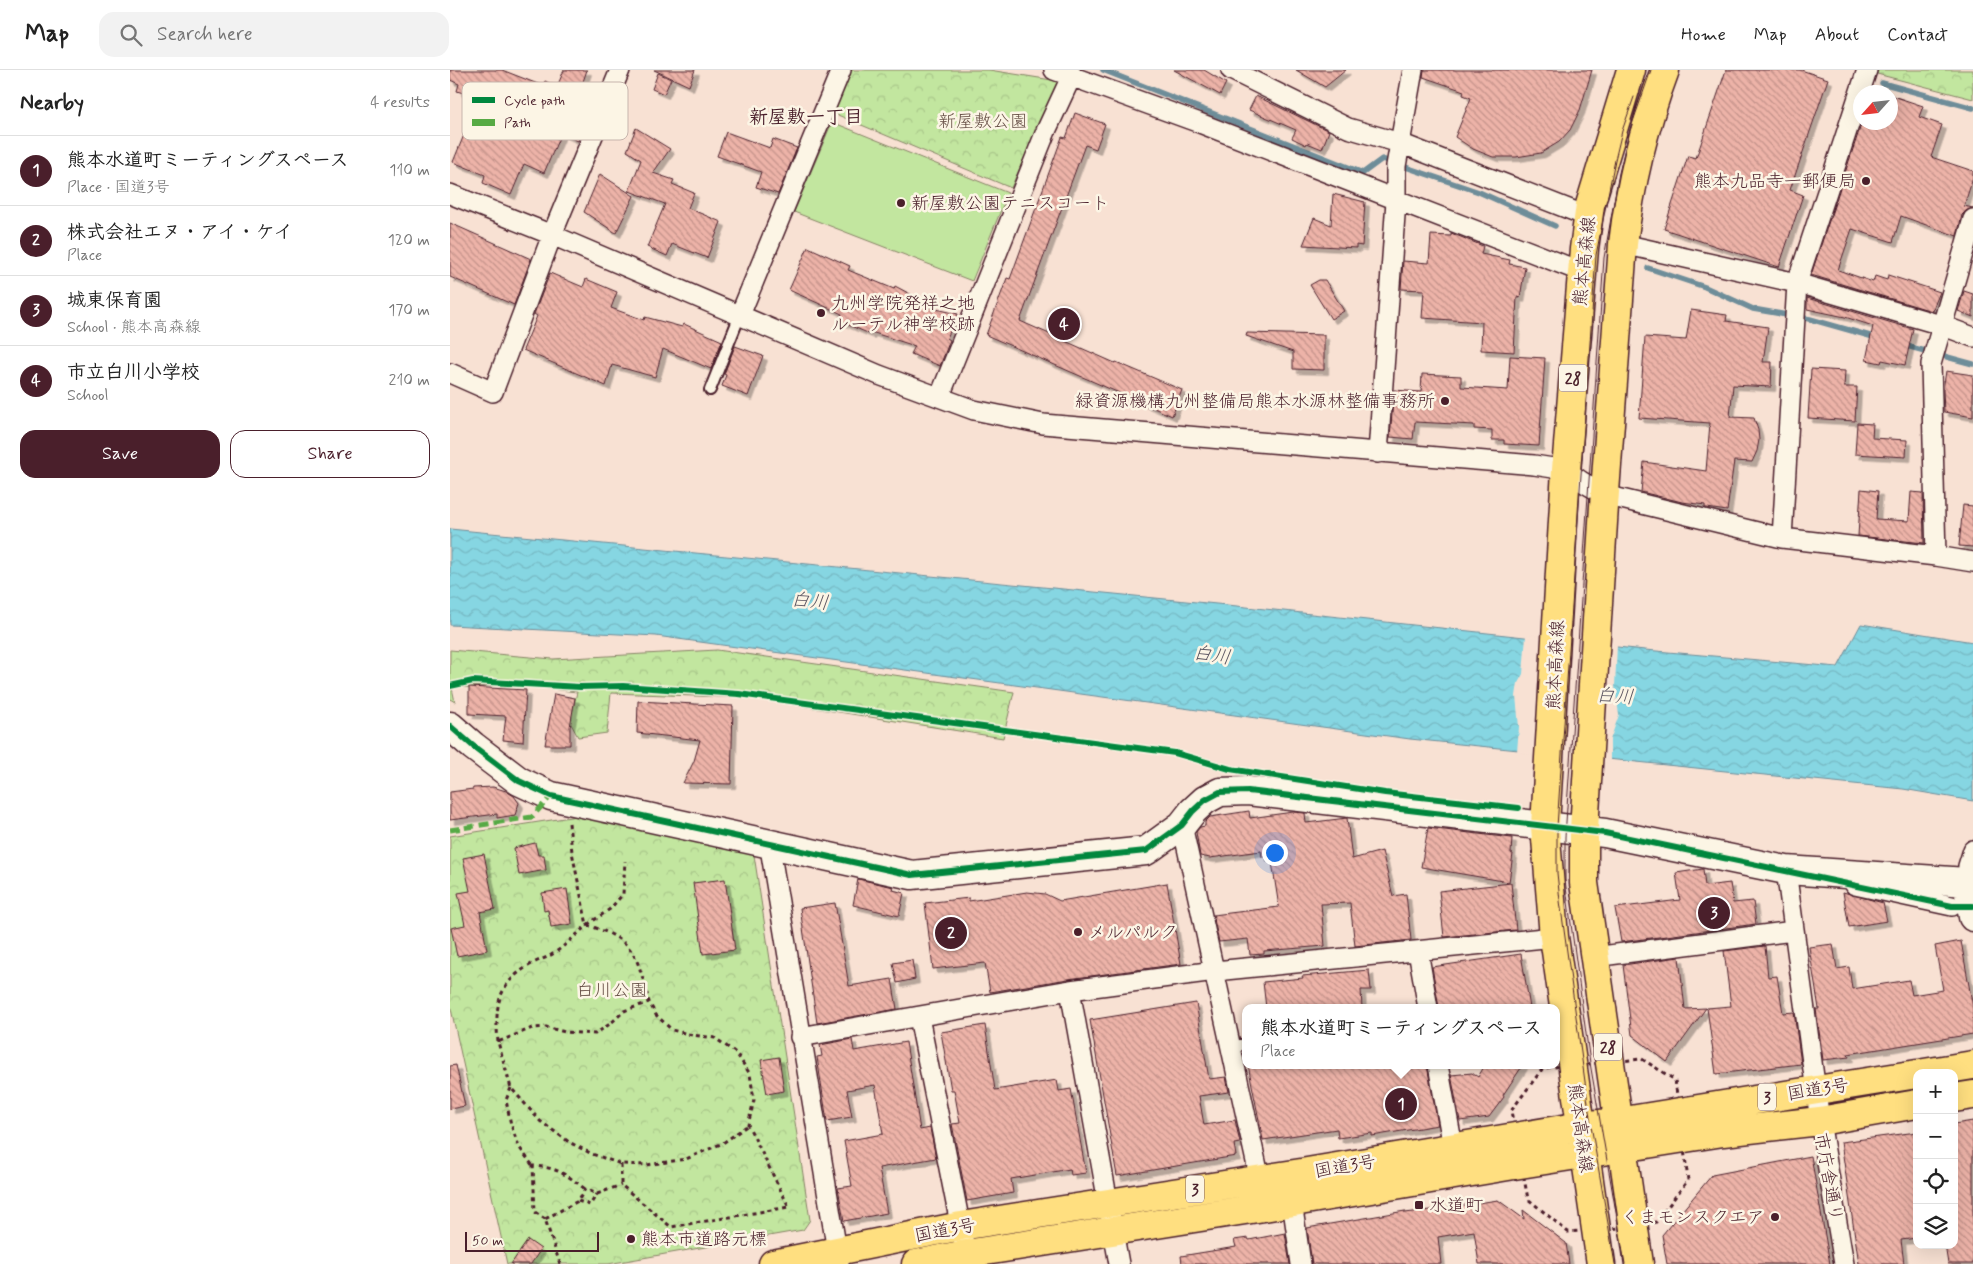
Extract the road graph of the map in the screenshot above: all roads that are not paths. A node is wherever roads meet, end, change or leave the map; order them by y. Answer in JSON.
{"nodes":[{"id":1,"x":841,"y":70,"type":"edge"},
{"id":2,"x":1054,"y":70,"type":"edge"},
{"id":3,"x":1231,"y":70,"type":"edge"},
{"id":4,"x":1413,"y":70,"type":"edge"},
{"id":5,"x":1631,"y":70,"type":"edge"},
{"id":6,"x":1665,"y":70,"type":"edge"},
{"id":7,"x":1867,"y":70,"type":"edge"},
{"id":8,"x":1072,"y":75,"type":"junction"},
{"id":9,"x":590,"y":140,"type":"edge"},
{"id":10,"x":1398,"y":154,"type":"junction"},
{"id":11,"x":450,"y":194,"type":"edge"},
{"id":12,"x":1396,"y":201,"type":"junction"},
{"id":13,"x":1973,"y":219,"type":"edge"},
{"id":14,"x":552,"y":235,"type":"junction"},
{"id":15,"x":1585,"y":242,"type":"junction"},
{"id":16,"x":1623,"y":253,"type":"junction"},
{"id":17,"x":1797,"y":283,"type":"junction"},
{"id":18,"x":740,"y":315,"type":"junction"},
{"id":19,"x":1941,"y":325,"type":"junction"},
{"id":20,"x":1973,"y":337,"type":"edge"},
{"id":21,"x":450,"y":373,"type":"edge"},
{"id":22,"x":710,"y":390,"type":"dead end"},
{"id":23,"x":940,"y":396,"type":"junction"},
{"id":24,"x":1378,"y":453,"type":"junction"},
{"id":25,"x":1566,"y":470,"type":"junction"},
{"id":26,"x":1604,"y":500,"type":"junction"},
{"id":27,"x":1782,"y":538,"type":"junction"},
{"id":28,"x":1936,"y":556,"type":"junction"},
{"id":29,"x":1973,"y":562,"type":"edge"},
{"id":30,"x":450,"y":726,"type":"edge"},
{"id":31,"x":1182,"y":825,"type":"junction"},
{"id":32,"x":1546,"y":826,"type":"junction"},
{"id":33,"x":1584,"y":830,"type":"junction"},
{"id":34,"x":769,"y":842,"type":"junction"},
{"id":35,"x":1786,"y":870,"type":"junction"},
{"id":36,"x":1970,"y":870,"type":"edge"},
{"id":37,"x":1963,"y":911,"type":"edge"},
{"id":38,"x":1793,"y":932,"type":"junction"},
{"id":39,"x":1554,"y":937,"type":"junction"},
{"id":40,"x":1418,"y":951,"type":"junction"},
{"id":41,"x":1594,"y":957,"type":"junction"},
{"id":42,"x":1215,"y":971,"type":"junction"},
{"id":43,"x":1070,"y":990,"type":"junction"},
{"id":44,"x":1427,"y":1004,"type":"edge"},
{"id":45,"x":919,"y":1017,"type":"junction"},
{"id":46,"x":800,"y":1037,"type":"junction"},
{"id":47,"x":1239,"y":1046,"type":"edge"},
{"id":48,"x":1242,"y":1065,"type":"edge"},
{"id":49,"x":1973,"y":1065,"type":"edge"},
{"id":50,"x":1243,"y":1069,"type":"edge"},
{"id":51,"x":1439,"y":1069,"type":"edge"},
{"id":52,"x":1948,"y":1069,"type":"edge"},
{"id":53,"x":1913,"y":1075,"type":"edge"},
{"id":54,"x":1816,"y":1089,"type":"junction"},
{"id":55,"x":1973,"y":1094,"type":"edge"},
{"id":56,"x":1958,"y":1097,"type":"edge"},
{"id":57,"x":1913,"y":1105,"type":"edge"},
{"id":58,"x":1820,"y":1121,"type":"junction"},
{"id":59,"x":1618,"y":1122,"type":"junction"},
{"id":60,"x":1581,"y":1126,"type":"junction"},
{"id":61,"x":1453,"y":1147,"type":"junction"},
{"id":62,"x":1622,"y":1148,"type":"junction"},
{"id":63,"x":1584,"y":1154,"type":"junction"},
{"id":64,"x":1260,"y":1180,"type":"junction"},
{"id":65,"x":1292,"y":1202,"type":"junction"},
{"id":66,"x":1107,"y":1203,"type":"junction"},
{"id":67,"x":961,"y":1226,"type":"junction"},
{"id":68,"x":1114,"y":1231,"type":"junction"},
{"id":69,"x":837,"y":1258,"type":"edge"},
{"id":70,"x":967,"y":1259,"type":"edge"},
{"id":71,"x":774,"y":1264,"type":"edge"},
{"id":72,"x":916,"y":1264,"type":"edge"},
{"id":73,"x":1119,"y":1264,"type":"edge"},
{"id":74,"x":1301,"y":1264,"type":"edge"},
{"id":75,"x":1600,"y":1264,"type":"edge"},
{"id":76,"x":1639,"y":1264,"type":"edge"},
{"id":77,"x":1844,"y":1264,"type":"edge"}],
"edges":[{"from":1,"to":18,"type":"street"},
{"from":2,"to":8,"type":"street"},
{"from":3,"to":10,"type":"street"},
{"from":4,"to":10,"type":"street"},
{"from":5,"to":15,"type":"main road","name":"熊本高森線","number":"28"},
{"from":6,"to":16,"type":"main road","number":"28"},
{"from":7,"to":17,"type":"street"},
{"from":8,"to":12,"type":"street"},
{"from":8,"to":23,"type":"street"},
{"from":9,"to":14,"type":"street"},
{"from":10,"to":12,"type":"street"},
{"from":10,"to":15,"type":"street"},
{"from":11,"to":14,"type":"street"},
{"from":12,"to":15,"type":"street"},
{"from":12,"to":24,"type":"street"},
{"from":13,"to":19,"type":"street"},
{"from":14,"to":18,"type":"street"},
{"from":14,"to":21,"type":"street"},
{"from":15,"to":25,"type":"main road","name":"熊本高森線","number":"28"},
{"from":16,"to":17,"type":"street"},
{"from":16,"to":26,"type":"main road","number":"28"},
{"from":17,"to":19,"type":"street"},
{"from":17,"to":27,"type":"street"},
{"from":18,"to":22,"type":"lane"},
{"from":18,"to":23,"type":"street"},
{"from":19,"to":20,"type":"street"},
{"from":19,"to":28,"type":"street"},
{"from":23,"to":24,"type":"street"},
{"from":24,"to":25,"type":"street"},
{"from":25,"to":26,"type":"street"},
{"from":25,"to":32,"type":"main road","name":"熊本高森線","number":"28"},
{"from":26,"to":27,"type":"street"},
{"from":26,"to":33,"type":"main road","number":"28"},
{"from":27,"to":28,"type":"street"},
{"from":28,"to":29,"type":"street"},
{"from":30,"to":34,"type":"street"},
{"from":31,"to":32,"type":"street"},
{"from":31,"to":34,"type":"street"},
{"from":31,"to":42,"type":"street"},
{"from":32,"to":33,"type":"street"},
{"from":32,"to":39,"type":"main road","name":"熊本高森線","number":"28"},
{"from":33,"to":35,"type":"street"},
{"from":33,"to":41,"type":"main road","number":"28"},
{"from":34,"to":46,"type":"street"},
{"from":35,"to":36,"type":"street"},
{"from":35,"to":37,"type":"street"},
{"from":35,"to":38,"type":"street","name":"市庁舎通り"},
{"from":36,"to":37,"type":"street"},
{"from":38,"to":41,"type":"street"},
{"from":38,"to":54,"type":"street","name":"市庁舎通り"},
{"from":39,"to":40,"type":"street"},
{"from":39,"to":60,"type":"main road","name":"熊本高森線","number":"28"},
{"from":40,"to":42,"type":"street"},
{"from":40,"to":44,"type":"street"},
{"from":41,"to":59,"type":"main road","number":"28"},
{"from":42,"to":43,"type":"street"},
{"from":42,"to":47,"type":"street"},
{"from":43,"to":45,"type":"street"},
{"from":43,"to":66,"type":"street"},
{"from":45,"to":46,"type":"street"},
{"from":45,"to":67,"type":"street"},
{"from":46,"to":69,"type":"street"},
{"from":47,"to":48,"type":"street"},
{"from":49,"to":52,"type":"main road"},
{"from":50,"to":64,"type":"street"},
{"from":51,"to":61,"type":"street"},
{"from":53,"to":54,"type":"main road","name":"国道3号","number":"3"},
{"from":54,"to":58,"type":"street","name":"市庁舎通り"},
{"from":54,"to":59,"type":"main road","name":"国道3号","number":"3"},
{"from":55,"to":56,"type":"main road"},
{"from":57,"to":58,"type":"main road","name":"国道3号","number":"3"},
{"from":58,"to":62,"type":"main road","name":"国道3号","number":"3"},
{"from":58,"to":77,"type":"street","name":"市庁舎通り"},
{"from":59,"to":60,"type":"main road","name":"国道3号","number":"3"},
{"from":59,"to":62,"type":"main road","number":"28"},
{"from":60,"to":61,"type":"main road","name":"国道3号","number":"3"},
{"from":60,"to":63,"type":"main road","name":"熊本高森線","number":"28"},
{"from":61,"to":64,"type":"main road","name":"国道3号","number":"3"},
{"from":62,"to":63,"type":"main road","name":"国道3号","number":"3"},
{"from":62,"to":76,"type":"main road","number":"28"},
{"from":63,"to":65,"type":"main road","name":"国道3号","number":"3"},
{"from":63,"to":75,"type":"main road","name":"熊本高森線","number":"28"},
{"from":64,"to":66,"type":"main road","name":"国道3号","number":"3"},
{"from":65,"to":68,"type":"main road","name":"国道3号","number":"3"},
{"from":65,"to":74,"type":"street"},
{"from":66,"to":67,"type":"main road","name":"国道3号","number":"3"},
{"from":66,"to":68,"type":"street"},
{"from":67,"to":69,"type":"main road","name":"国道3号","number":"3"},
{"from":67,"to":70,"type":"street"},
{"from":68,"to":70,"type":"main road","name":"国道3号","number":"3"},
{"from":68,"to":73,"type":"street"},
{"from":69,"to":71,"type":"main road","name":"国道3号","number":"3"},
{"from":70,"to":72,"type":"main road","name":"国道3号","number":"3"}]}
